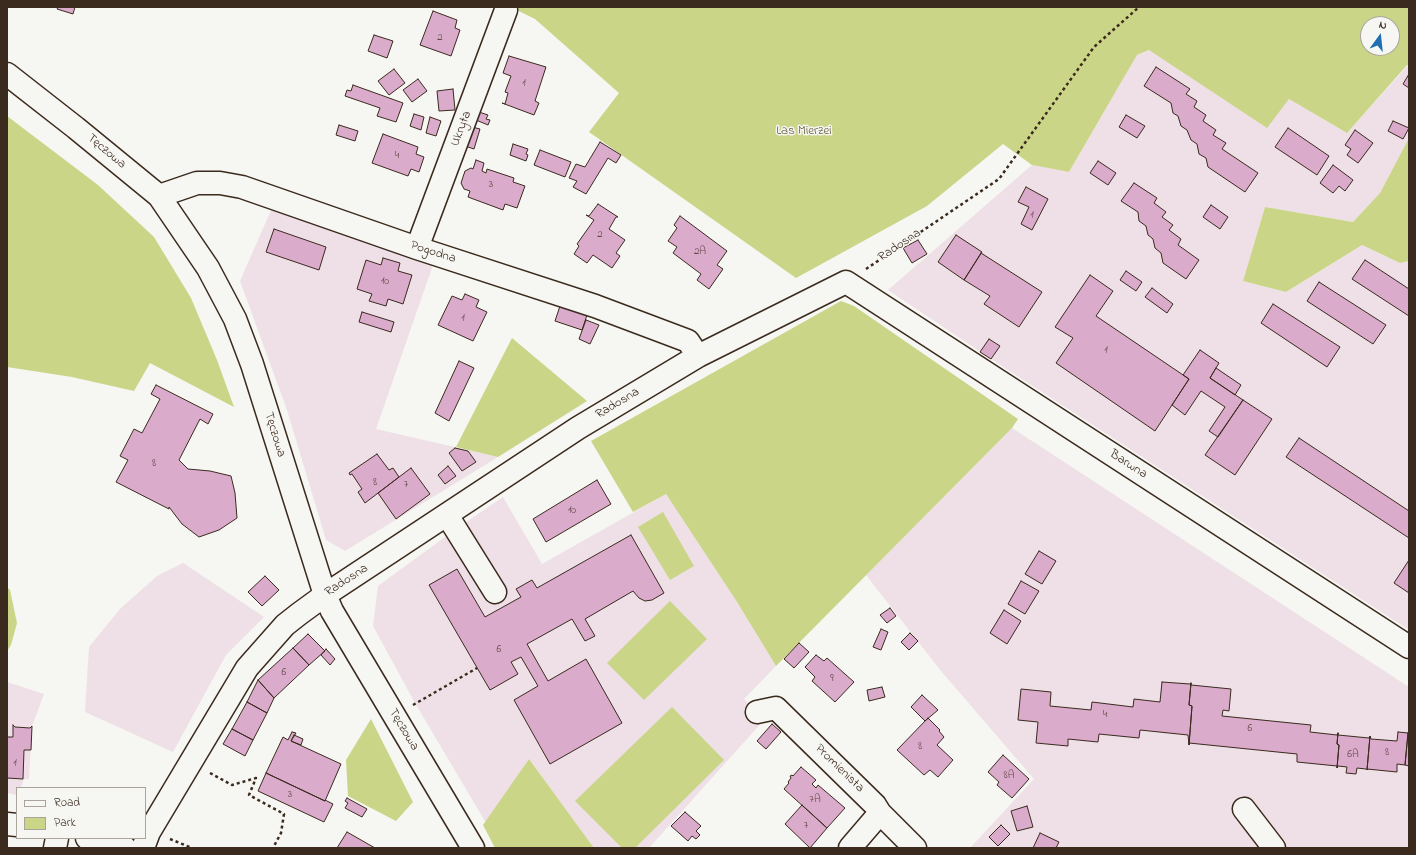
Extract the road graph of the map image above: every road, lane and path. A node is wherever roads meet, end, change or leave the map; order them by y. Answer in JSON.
{"nodes":[{"id":1,"x":1139,"y":7,"type":"edge"},
{"id":2,"x":506,"y":10,"type":"dead end"},
{"id":3,"x":7,"y":74,"type":"edge"},
{"id":4,"x":159,"y":196,"type":"junction"},
{"id":5,"x":417,"y":248,"type":"junction"},
{"id":6,"x":846,"y":282,"type":"junction"},
{"id":7,"x":698,"y":356,"type":"junction"},
{"id":8,"x":447,"y":515,"type":"junction"},
{"id":9,"x":495,"y":592,"type":"dead end"},
{"id":10,"x":325,"y":595,"type":"junction"},
{"id":11,"x":1409,"y":648,"type":"edge"},
{"id":12,"x":477,"y":668,"type":"dead end"},
{"id":13,"x":410,"y":706,"type":"dead end"},
{"id":14,"x":757,"y":712,"type":"dead end"},
{"id":15,"x":207,"y":772,"type":"dead end"},
{"id":16,"x":1244,"y":809,"type":"dead end"},
{"id":17,"x":880,"y":813,"type":"junction"},
{"id":18,"x":91,"y":839,"type":"edge"},
{"id":19,"x":124,"y":848,"type":"edge"},
{"id":20,"x":143,"y":848,"type":"edge"},
{"id":21,"x":273,"y":848,"type":"edge"},
{"id":22,"x":473,"y":848,"type":"edge"},
{"id":23,"x":850,"y":848,"type":"edge"},
{"id":24,"x":915,"y":848,"type":"edge"},
{"id":25,"x":1274,"y":848,"type":"edge"}],
"edges":[{"from":1,"to":6,"type":"path","name":"Radosna"},
{"from":2,"to":5,"type":"street","name":"Ukryta"},
{"from":3,"to":4,"type":"street","name":"Tęczowa"},
{"from":4,"to":5,"type":"street","name":"Pogodna"},
{"from":4,"to":10,"type":"street","name":"Tęczowa"},
{"from":5,"to":7,"type":"street","name":"Pogodna"},
{"from":6,"to":7,"type":"street","name":"Radosna"},
{"from":6,"to":11,"type":"street","name":"Barwna"},
{"from":7,"to":8,"type":"street","name":"Radosna"},
{"from":8,"to":9,"type":"street"},
{"from":8,"to":10,"type":"street","name":"Radosna"},
{"from":10,"to":20,"type":"street","name":"Radosna"},
{"from":10,"to":22,"type":"street","name":"Tęczowa"},
{"from":12,"to":13,"type":"path"},
{"from":14,"to":17,"type":"street","name":"Promienista"},
{"from":15,"to":21,"type":"path"},
{"from":16,"to":25,"type":"street"},
{"from":17,"to":23,"type":"street"},
{"from":17,"to":24,"type":"street"},
{"from":18,"to":19,"type":"street"}]}
